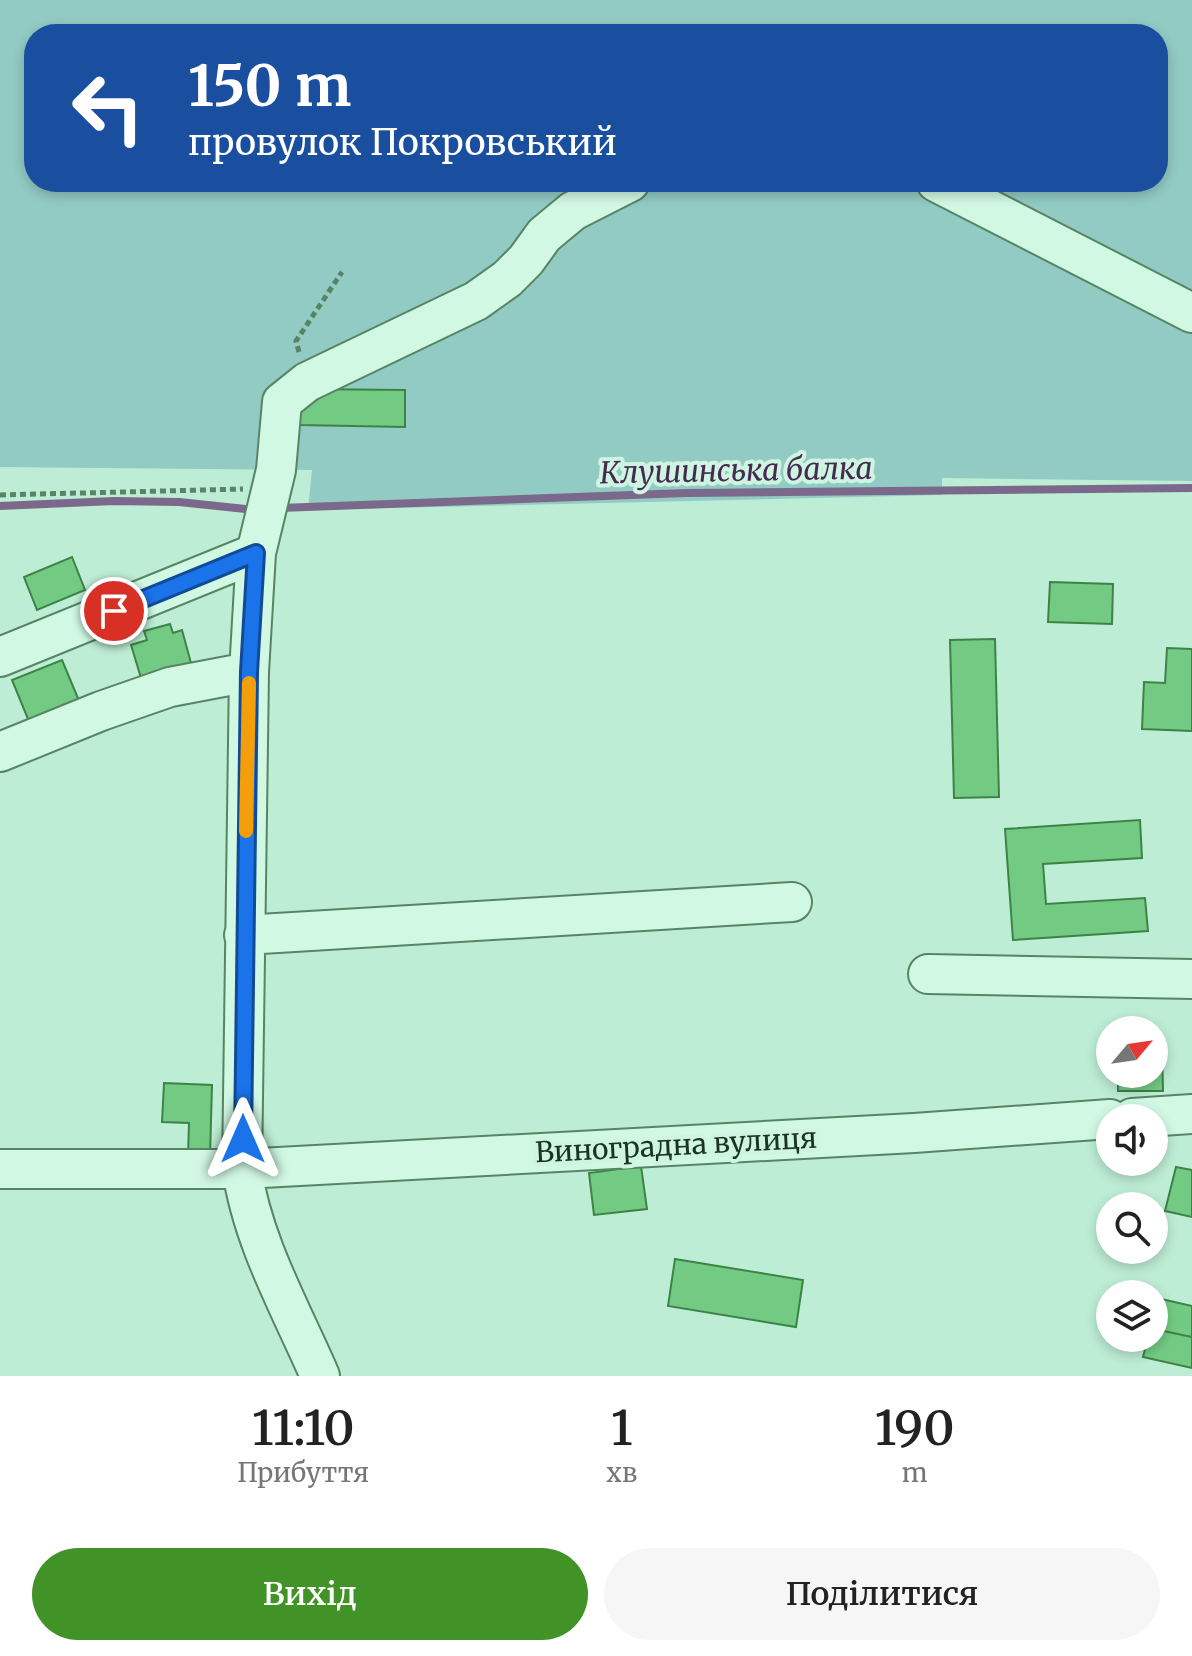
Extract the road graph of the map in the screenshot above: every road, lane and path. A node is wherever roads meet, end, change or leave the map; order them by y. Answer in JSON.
{"nodes":[{"id":1,"x":610,"y":192,"type":"edge"},
{"id":2,"x":956,"y":192,"type":"edge"},
{"id":3,"x":342,"y":272,"type":"dead end"},
{"id":4,"x":1192,"y":313,"type":"edge"},
{"id":5,"x":296,"y":341,"type":"dead end"},
{"id":6,"x":274,"y":479,"type":"junction"},
{"id":7,"x":0,"y":495,"type":"edge"},
{"id":8,"x":256,"y":553,"type":"junction"},
{"id":9,"x":0,"y":657,"type":"edge"},
{"id":10,"x":249,"y":672,"type":"junction"},
{"id":11,"x":0,"y":752,"type":"edge"},
{"id":12,"x":792,"y":902,"type":"dead end"},
{"id":13,"x":244,"y":935,"type":"junction"},
{"id":14,"x":928,"y":974,"type":"dead end"},
{"id":15,"x":1192,"y":979,"type":"edge"},
{"id":16,"x":1192,"y":1114,"type":"edge"},
{"id":17,"x":1168,"y":1116,"type":"edge"},
{"id":18,"x":1096,"y":1120,"type":"edge"},
{"id":19,"x":0,"y":1169,"type":"edge"},
{"id":20,"x":242,"y":1169,"type":"junction"},
{"id":21,"x":320,"y":1376,"type":"edge"}],
"edges":[{"from":1,"to":6,"type":"street"},
{"from":2,"to":4,"type":"street"},
{"from":3,"to":5,"type":"path"},
{"from":6,"to":7,"type":"path"},
{"from":6,"to":8,"type":"street"},
{"from":8,"to":9,"type":"street"},
{"from":8,"to":10,"type":"street"},
{"from":10,"to":11,"type":"street"},
{"from":10,"to":13,"type":"street"},
{"from":12,"to":13,"type":"street"},
{"from":13,"to":20,"type":"street"},
{"from":14,"to":15,"type":"street"},
{"from":16,"to":17,"type":"street"},
{"from":18,"to":20,"type":"street","name":"Виноградна вулиця"},
{"from":19,"to":20,"type":"street","name":"Виноградна вулиця"},
{"from":20,"to":21,"type":"street"}]}
